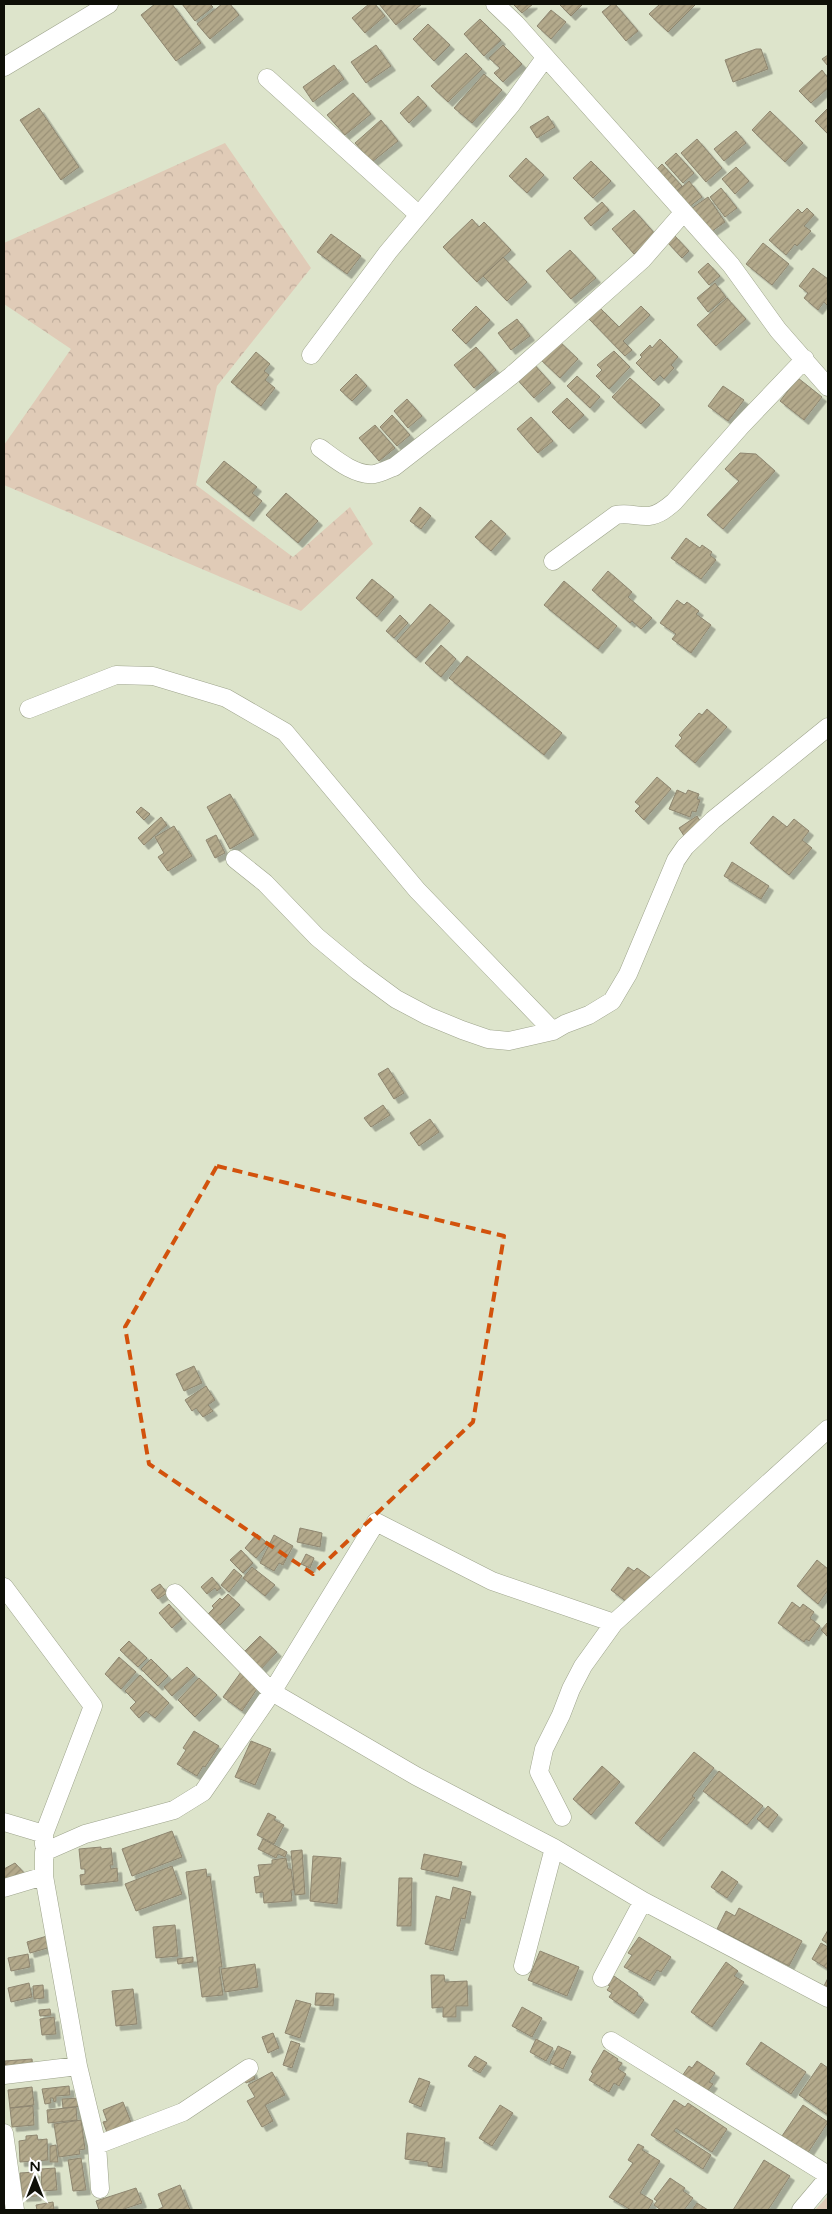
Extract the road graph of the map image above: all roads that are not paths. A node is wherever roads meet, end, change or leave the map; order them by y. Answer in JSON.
{"nodes":[{"id":1,"x":109,"y":4,"type":"edge"},
{"id":2,"x":495,"y":4,"type":"edge"},
{"id":3,"x":545,"y":58,"type":"junction"},
{"id":4,"x":4,"y":67,"type":"edge"},
{"id":5,"x":267,"y":78,"type":"dead end"},
{"id":6,"x":683,"y":214,"type":"junction"},
{"id":7,"x":419,"y":215,"type":"junction"},
{"id":8,"x":311,"y":355,"type":"dead end"},
{"id":9,"x":805,"y":359,"type":"junction"},
{"id":10,"x":828,"y":387,"type":"edge"},
{"id":11,"x":320,"y":448,"type":"dead end"},
{"id":12,"x":553,"y":561,"type":"dead end"},
{"id":13,"x":29,"y":709,"type":"dead end"},
{"id":14,"x":828,"y":728,"type":"edge"},
{"id":15,"x":234,"y":859,"type":"dead end"},
{"id":16,"x":553,"y":1031,"type":"junction"},
{"id":17,"x":828,"y":1429,"type":"edge"},
{"id":18,"x":4,"y":1587,"type":"edge"},
{"id":19,"x":175,"y":1593,"type":"dead end"},
{"id":20,"x":614,"y":1623,"type":"junction"},
{"id":21,"x":272,"y":1692,"type":"junction"},
{"id":22,"x":562,"y":1817,"type":"dead end"},
{"id":23,"x":4,"y":1822,"type":"edge"},
{"id":24,"x":44,"y":1843,"type":"junction"},
{"id":25,"x":554,"y":1848,"type":"junction"},
{"id":26,"x":44,"y":1876,"type":"junction"},
{"id":27,"x":4,"y":1888,"type":"edge"},
{"id":28,"x":643,"y":1901,"type":"junction"},
{"id":29,"x":523,"y":1966,"type":"dead end"},
{"id":30,"x":602,"y":1978,"type":"dead end"},
{"id":31,"x":828,"y":1998,"type":"edge"},
{"id":32,"x":611,"y":2041,"type":"dead end"},
{"id":33,"x":78,"y":2066,"type":"junction"},
{"id":34,"x":249,"y":2068,"type":"dead end"},
{"id":35,"x":4,"y":2075,"type":"edge"},
{"id":36,"x":4,"y":2133,"type":"edge"},
{"id":37,"x":97,"y":2145,"type":"junction"},
{"id":38,"x":828,"y":2177,"type":"edge"},
{"id":39,"x":100,"y":2189,"type":"dead end"},
{"id":40,"x":11,"y":2206,"type":"edge"},
{"id":41,"x":801,"y":2210,"type":"edge"}],
"edges":[{"from":1,"to":4,"type":"street"},
{"from":2,"to":3,"type":"street"},
{"from":3,"to":6,"type":"street"},
{"from":3,"to":7,"type":"street"},
{"from":5,"to":7,"type":"street"},
{"from":6,"to":9,"type":"street"},
{"from":6,"to":11,"type":"street"},
{"from":7,"to":8,"type":"street"},
{"from":9,"to":10,"type":"street"},
{"from":9,"to":12,"type":"street"},
{"from":13,"to":16,"type":"street"},
{"from":14,"to":16,"type":"street"},
{"from":15,"to":16,"type":"street"},
{"from":17,"to":20,"type":"street"},
{"from":18,"to":24,"type":"street"},
{"from":19,"to":21,"type":"street"},
{"from":20,"to":21,"type":"street"},
{"from":20,"to":22,"type":"street"},
{"from":21,"to":24,"type":"street"},
{"from":21,"to":25,"type":"street"},
{"from":23,"to":24,"type":"street"},
{"from":24,"to":26,"type":"street"},
{"from":25,"to":28,"type":"street"},
{"from":25,"to":29,"type":"street"},
{"from":26,"to":27,"type":"street"},
{"from":26,"to":33,"type":"street"},
{"from":28,"to":30,"type":"street"},
{"from":28,"to":31,"type":"street"},
{"from":32,"to":38,"type":"street"},
{"from":33,"to":35,"type":"street"},
{"from":33,"to":37,"type":"street"},
{"from":34,"to":37,"type":"street"},
{"from":36,"to":40,"type":"street"},
{"from":37,"to":39,"type":"street"},
{"from":38,"to":41,"type":"street"}]}
